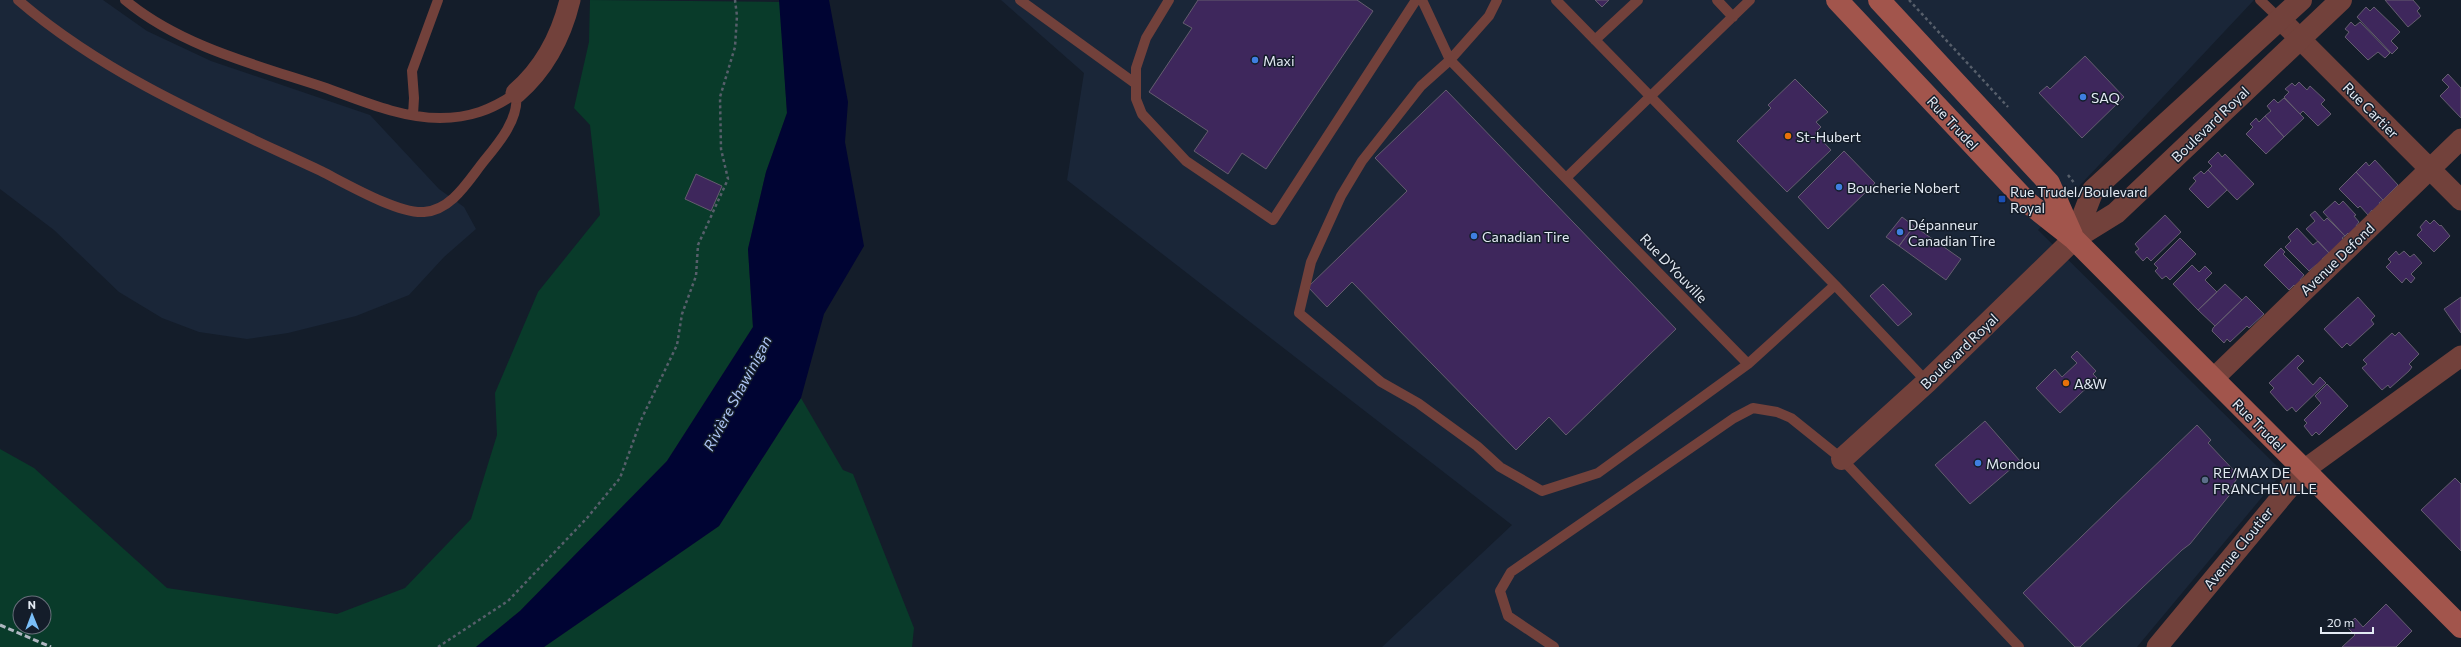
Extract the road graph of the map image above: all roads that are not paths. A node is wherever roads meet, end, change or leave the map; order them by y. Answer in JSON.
{"nodes":[{"id":1,"x":18,"y":0,"type":"edge"},
{"id":2,"x":125,"y":0,"type":"edge"},
{"id":3,"x":438,"y":0,"type":"edge"},
{"id":4,"x":570,"y":0,"type":"edge"},
{"id":5,"x":1020,"y":0,"type":"edge"},
{"id":6,"x":1169,"y":0,"type":"edge"},
{"id":7,"x":1416,"y":0,"type":"edge"},
{"id":8,"x":1422,"y":0,"type":"edge"},
{"id":9,"x":1497,"y":0,"type":"edge"},
{"id":10,"x":1556,"y":0,"type":"edge"},
{"id":11,"x":1638,"y":0,"type":"edge"},
{"id":12,"x":1717,"y":0,"type":"edge"},
{"id":13,"x":1750,"y":0,"type":"edge"},
{"id":14,"x":1837,"y":0,"type":"edge"},
{"id":15,"x":1879,"y":0,"type":"edge"},
{"id":16,"x":2260,"y":0,"type":"edge"},
{"id":17,"x":2301,"y":0,"type":"edge"},
{"id":18,"x":2341,"y":0,"type":"edge"},
{"id":19,"x":1733,"y":17,"type":"junction"},
{"id":20,"x":2281,"y":20,"type":"junction"},
{"id":21,"x":2300,"y":39,"type":"junction"},
{"id":22,"x":1595,"y":40,"type":"junction"},
{"id":23,"x":1450,"y":60,"type":"junction"},
{"id":24,"x":1136,"y":84,"type":"junction"},
{"id":25,"x":516,"y":93,"type":"junction"},
{"id":26,"x":1650,"y":96,"type":"junction"},
{"id":27,"x":413,"y":115,"type":"junction"},
{"id":28,"x":2461,"y":139,"type":"edge"},
{"id":29,"x":2430,"y":169,"type":"junction"},
{"id":30,"x":1566,"y":178,"type":"junction"},
{"id":31,"x":2461,"y":200,"type":"edge"},
{"id":32,"x":2074,"y":239,"type":"junction"},
{"id":33,"x":1835,"y":285,"type":"junction"},
{"id":34,"x":2461,"y":356,"type":"edge"},
{"id":35,"x":1748,"y":364,"type":"junction"},
{"id":36,"x":2213,"y":379,"type":"junction"},
{"id":37,"x":1927,"y":382,"type":"junction"},
{"id":38,"x":1842,"y":459,"type":"junction"},
{"id":39,"x":2304,"y":470,"type":"junction"},
{"id":40,"x":2461,"y":627,"type":"edge"},
{"id":41,"x":1554,"y":647,"type":"edge"},
{"id":42,"x":2019,"y":647,"type":"edge"},
{"id":43,"x":2157,"y":647,"type":"edge"}],
"edges":[{"from":1,"to":25,"type":"lane"},
{"from":2,"to":27,"type":"lane"},
{"from":3,"to":27,"type":"lane"},
{"from":4,"to":25,"type":"street"},
{"from":5,"to":24,"type":"lane"},
{"from":6,"to":24,"type":"lane"},
{"from":7,"to":24,"type":"lane"},
{"from":8,"to":23,"type":"lane","name":"Rue D'Youville"},
{"from":9,"to":23,"type":"lane"},
{"from":10,"to":22,"type":"lane"},
{"from":11,"to":22,"type":"lane"},
{"from":12,"to":19,"type":"lane"},
{"from":13,"to":19,"type":"lane"},
{"from":14,"to":32,"type":"main road","name":"Rue Trudel"},
{"from":15,"to":32,"type":"main road","name":"Rue Trudel"},
{"from":16,"to":20,"type":"lane"},
{"from":17,"to":20,"type":"street","name":"Boulevard Royal"},
{"from":18,"to":21,"type":"street","name":"Boulevard Royal"},
{"from":19,"to":26,"type":"lane"},
{"from":20,"to":21,"type":"street","name":"Rue Cartier"},
{"from":20,"to":32,"type":"street","name":"Boulevard Royal"},
{"from":21,"to":29,"type":"street","name":"Rue Cartier"},
{"from":21,"to":32,"type":"street","name":"Boulevard Royal"},
{"from":22,"to":26,"type":"lane"},
{"from":23,"to":30,"type":"lane","name":"Rue D'Youville"},
{"from":23,"to":35,"type":"lane"},
{"from":25,"to":27,"type":"lane"},
{"from":26,"to":30,"type":"lane"},
{"from":26,"to":33,"type":"lane"},
{"from":28,"to":29,"type":"street","name":"Avenue Defond"},
{"from":29,"to":31,"type":"street","name":"Rue Cartier"},
{"from":29,"to":36,"type":"street","name":"Avenue Defond"},
{"from":30,"to":35,"type":"lane","name":"Rue D'Youville"},
{"from":32,"to":36,"type":"main road","name":"Rue Trudel"},
{"from":32,"to":37,"type":"street","name":"Boulevard Royal"},
{"from":33,"to":35,"type":"lane"},
{"from":33,"to":37,"type":"lane"},
{"from":34,"to":39,"type":"street","name":"Avenue Cloutier"},
{"from":36,"to":39,"type":"main road","name":"Rue Trudel"},
{"from":37,"to":38,"type":"street","name":"Boulevard Royal"},
{"from":38,"to":41,"type":"lane"},
{"from":38,"to":42,"type":"lane"},
{"from":39,"to":40,"type":"main road","name":"Rue Trudel"},
{"from":39,"to":43,"type":"street","name":"Avenue Cloutier"}]}
